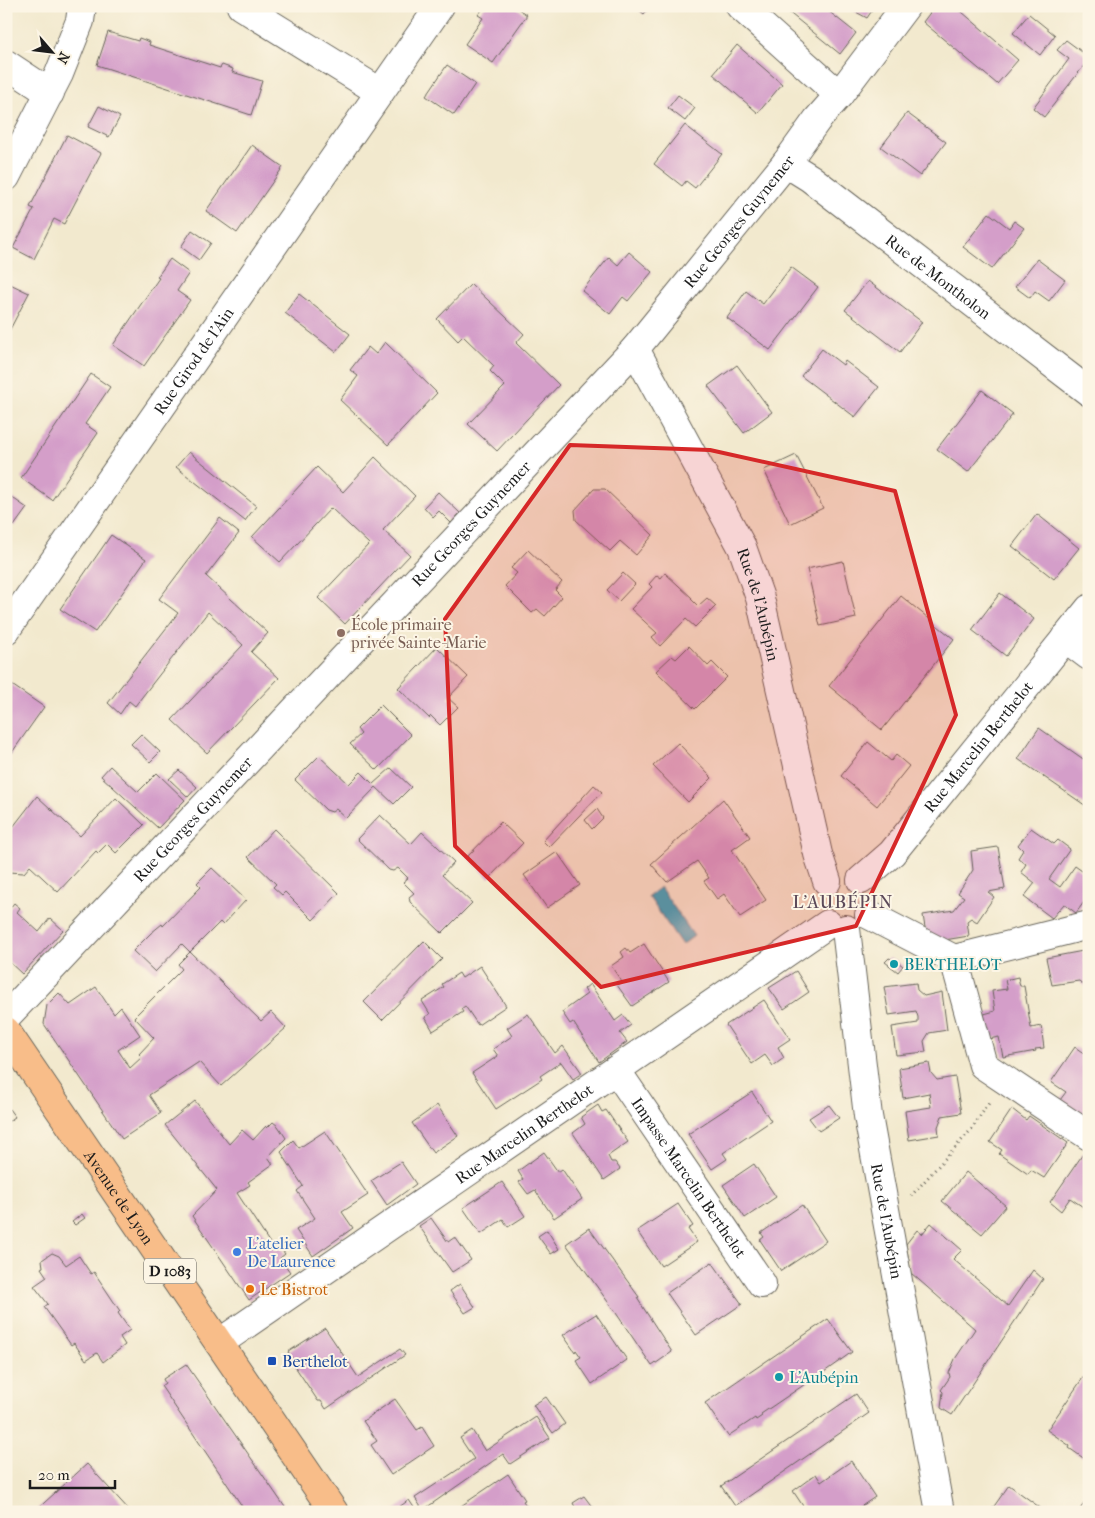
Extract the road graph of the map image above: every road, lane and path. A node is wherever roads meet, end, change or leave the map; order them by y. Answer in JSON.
{"nodes":[{"id":1,"x":82,"y":6,"type":"edge"},
{"id":2,"x":242,"y":6,"type":"edge"},
{"id":3,"x":440,"y":6,"type":"edge"},
{"id":4,"x":740,"y":6,"type":"edge"},
{"id":5,"x":906,"y":6,"type":"edge"},
{"id":6,"x":6,"y":64,"type":"edge"},
{"id":7,"x":380,"y":92,"type":"junction"},
{"id":8,"x":50,"y":93,"type":"junction"},
{"id":9,"x":839,"y":95,"type":"junction"},
{"id":10,"x":786,"y":163,"type":"junction"},
{"id":11,"x":6,"y":177,"type":"edge"},
{"id":12,"x":636,"y":349,"type":"junction"},
{"id":13,"x":1089,"y":392,"type":"edge"},
{"id":14,"x":1089,"y":609,"type":"edge"},
{"id":15,"x":6,"y":630,"type":"edge"},
{"id":16,"x":1066,"y":638,"type":"junction"},
{"id":17,"x":1089,"y":656,"type":"edge"},
{"id":18,"x":861,"y":880,"type":"junction"},
{"id":19,"x":827,"y":881,"type":"junction"},
{"id":20,"x":848,"y":923,"type":"junction"},
{"id":21,"x":1089,"y":925,"type":"edge"},
{"id":22,"x":954,"y":960,"type":"junction"},
{"id":23,"x":6,"y":1018,"type":"edge"},
{"id":24,"x":6,"y":1031,"type":"edge"},
{"id":25,"x":616,"y":1070,"type":"junction"},
{"id":26,"x":1005,"y":1080,"type":"junction"},
{"id":27,"x":1089,"y":1136,"type":"edge"},
{"id":28,"x":887,"y":1221,"type":"junction"},
{"id":29,"x":762,"y":1284,"type":"dead end"},
{"id":30,"x":219,"y":1343,"type":"junction"},
{"id":31,"x":334,"y":1512,"type":"edge"},
{"id":32,"x":940,"y":1512,"type":"edge"}],
"edges":[{"from":1,"to":8,"type":"street"},
{"from":2,"to":7,"type":"street"},
{"from":3,"to":7,"type":"street","name":"Rue Girod de l'Ain"},
{"from":4,"to":9,"type":"street"},
{"from":5,"to":9,"type":"street","name":"Rue Georges Guynemer"},
{"from":6,"to":8,"type":"street"},
{"from":7,"to":15,"type":"street","name":"Rue Girod de l'Ain"},
{"from":8,"to":11,"type":"street"},
{"from":9,"to":10,"type":"street","name":"Rue Georges Guynemer"},
{"from":10,"to":12,"type":"street","name":"Rue Georges Guynemer"},
{"from":10,"to":13,"type":"street","name":"Rue de Montholon"},
{"from":12,"to":19,"type":"street","name":"Rue de l'Aubépin"},
{"from":12,"to":23,"type":"street","name":"Rue Georges Guynemer"},
{"from":14,"to":16,"type":"street","name":"Rue Marcelin Berthelot"},
{"from":16,"to":17,"type":"street"},
{"from":16,"to":18,"type":"street","name":"Rue Marcelin Berthelot"},
{"from":18,"to":19,"type":"street"},
{"from":18,"to":20,"type":"street"},
{"from":19,"to":20,"type":"street"},
{"from":20,"to":22,"type":"street"},
{"from":20,"to":25,"type":"street","name":"Rue Marcelin Berthelot"},
{"from":20,"to":28,"type":"street","name":"Rue de l'Aubépin"},
{"from":21,"to":22,"type":"street"},
{"from":22,"to":26,"type":"street"},
{"from":24,"to":30,"type":"main road","name":"Avenue de Lyon","number":"D 1083"},
{"from":25,"to":29,"type":"street","name":"Impasse Marcelin Berthelot"},
{"from":25,"to":30,"type":"street","name":"Rue Marcelin Berthelot"},
{"from":26,"to":27,"type":"street"},
{"from":26,"to":28,"type":"path"},
{"from":28,"to":32,"type":"street","name":"Rue de l'Aubépin"},
{"from":30,"to":31,"type":"main road","name":"Avenue de Lyon","number":"D 1083"}]}
